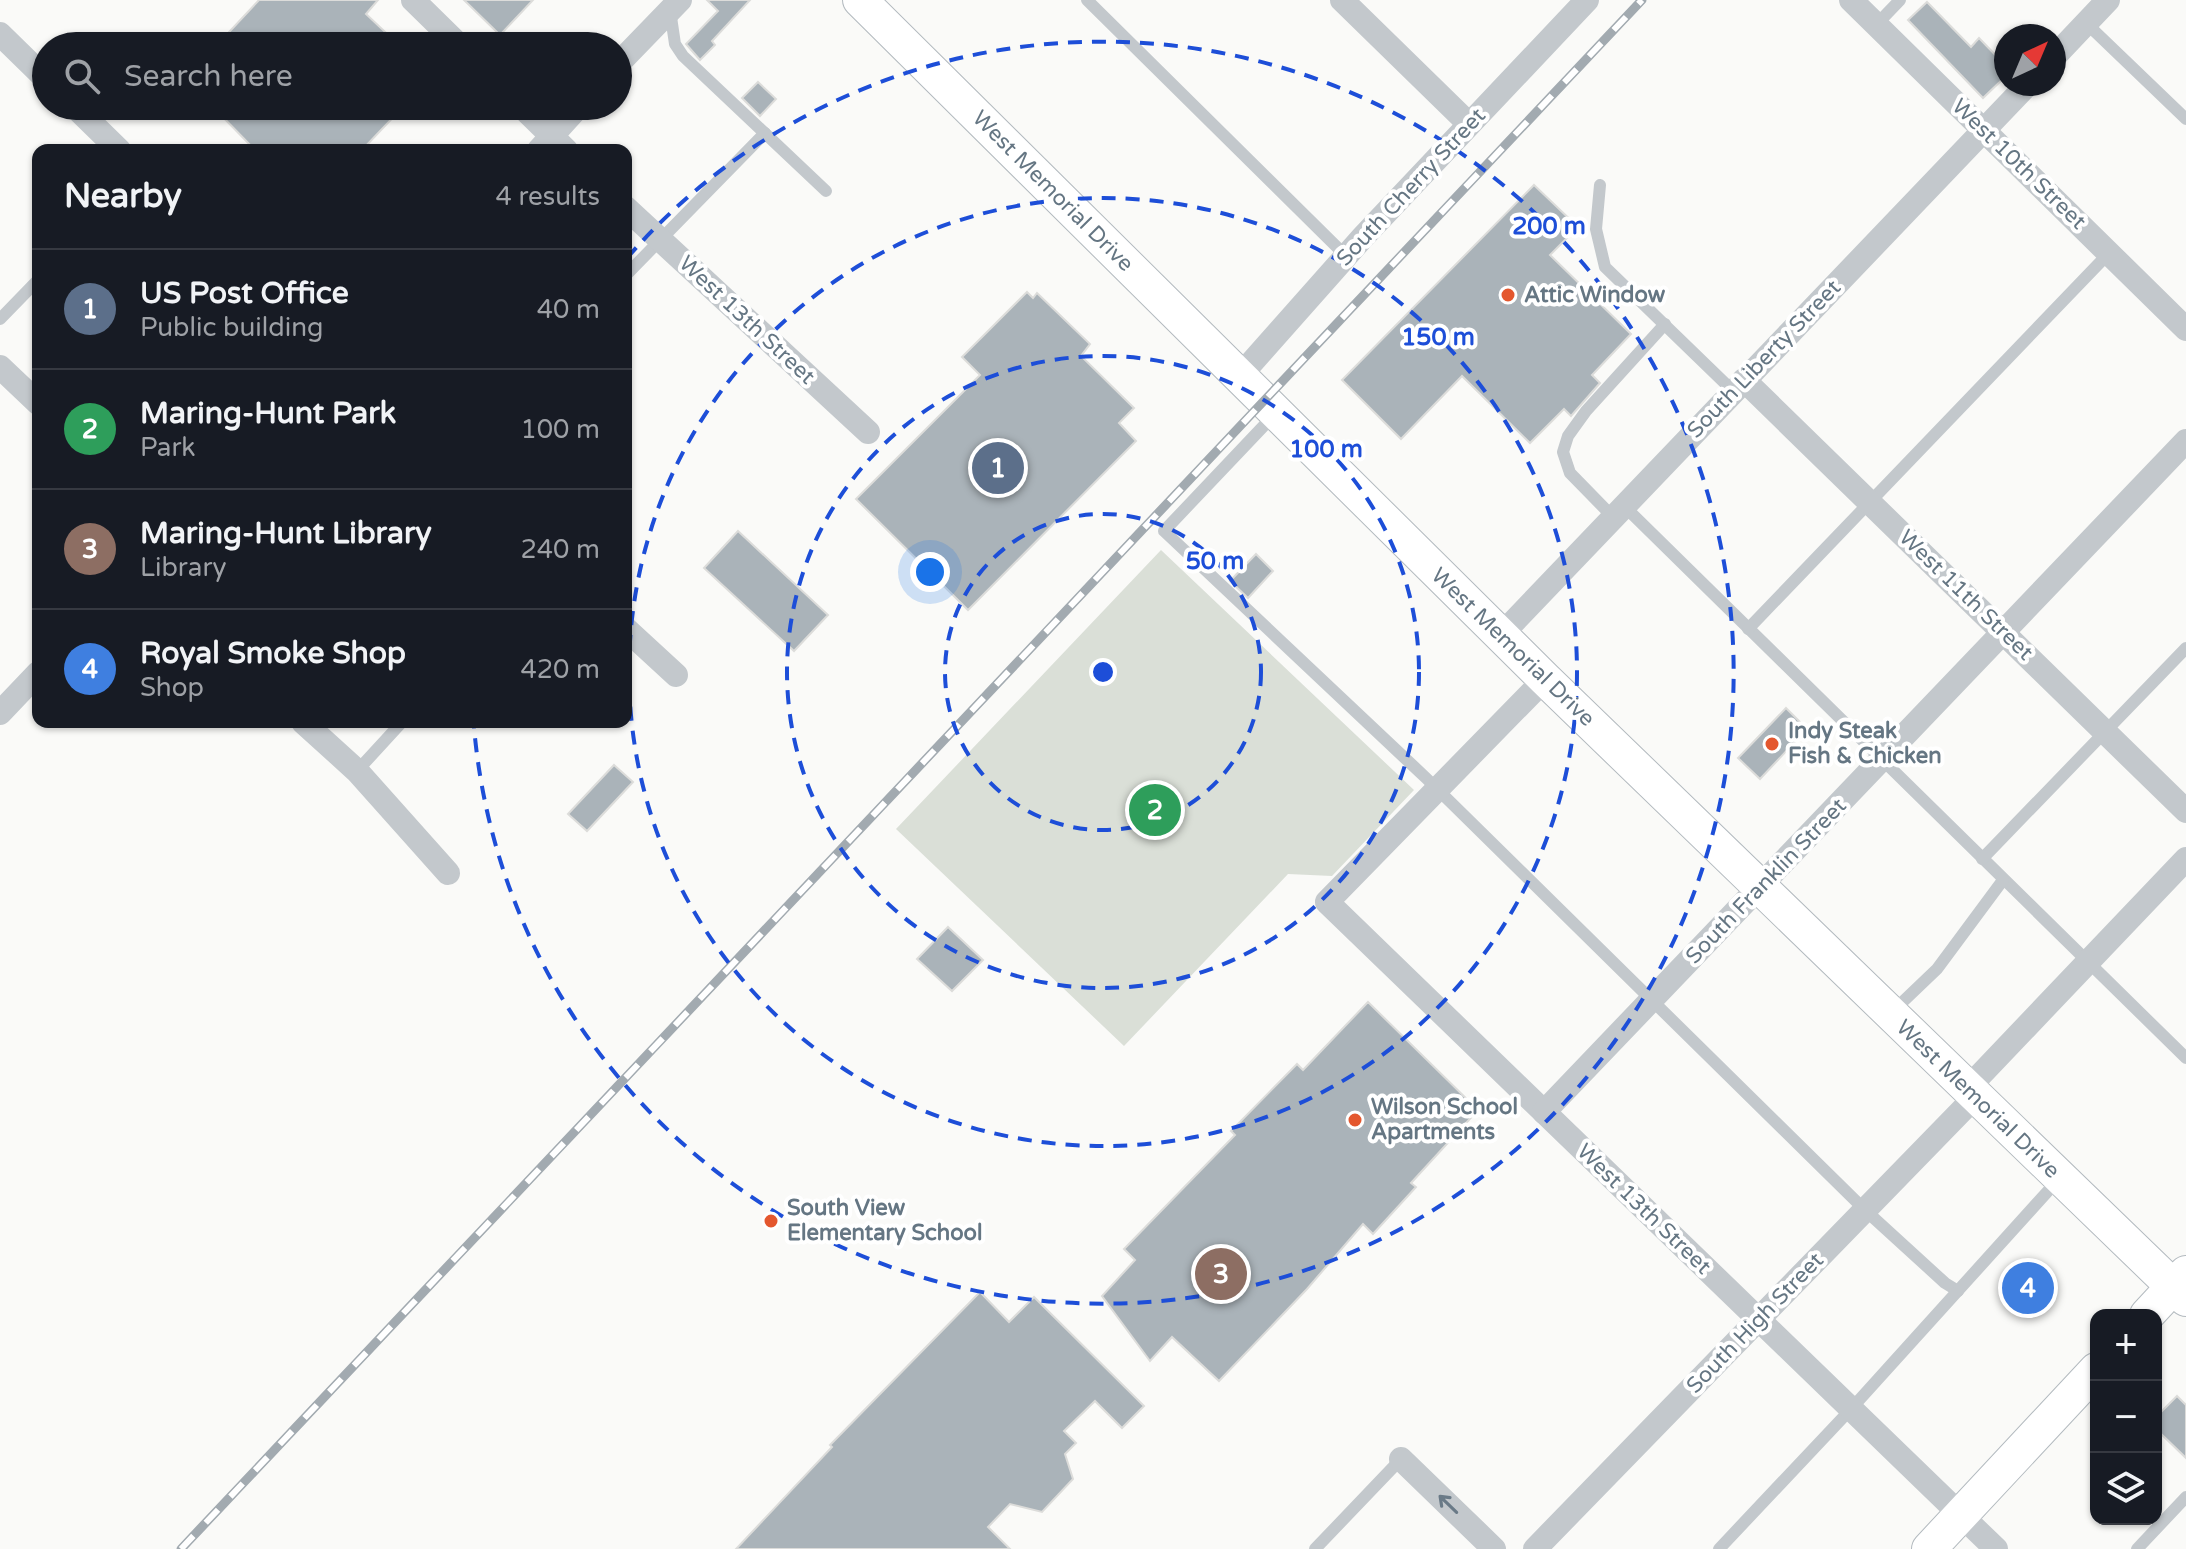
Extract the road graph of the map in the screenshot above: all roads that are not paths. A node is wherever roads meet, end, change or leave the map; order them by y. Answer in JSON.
{"nodes":[{"id":1,"x":413,"y":0,"type":"edge"},
{"id":2,"x":860,"y":0,"type":"edge"},
{"id":3,"x":1087,"y":0,"type":"edge"},
{"id":4,"x":1342,"y":0,"type":"edge"},
{"id":5,"x":1587,"y":0,"type":"edge"},
{"id":6,"x":1851,"y":0,"type":"edge"},
{"id":7,"x":1900,"y":0,"type":"edge"},
{"id":8,"x":2108,"y":0,"type":"edge"},
{"id":9,"x":675,"y":5,"type":"edge"},
{"id":10,"x":2086,"y":23,"type":"junction"},
{"id":11,"x":1876,"y":25,"type":"junction"},
{"id":12,"x":446,"y":32,"type":"edge"},
{"id":13,"x":0,"y":34,"type":"edge"},
{"id":14,"x":2066,"y":44,"type":"edge"},
{"id":15,"x":632,"y":50,"type":"edge"},
{"id":16,"x":32,"y":65,"type":"edge"},
{"id":17,"x":2017,"y":96,"type":"edge"},
{"id":18,"x":2186,"y":119,"type":"edge"},
{"id":19,"x":88,"y":120,"type":"edge"},
{"id":20,"x":532,"y":120,"type":"edge"},
{"id":21,"x":569,"y":120,"type":"edge"},
{"id":22,"x":1469,"y":124,"type":"junction"},
{"id":23,"x":1985,"y":130,"type":"junction"},
{"id":24,"x":765,"y":133,"type":"junction"},
{"id":25,"x":113,"y":144,"type":"edge"},
{"id":26,"x":551,"y":144,"type":"edge"},
{"id":27,"x":553,"y":144,"type":"edge"},
{"id":28,"x":1600,"y":185,"type":"dead end"},
{"id":29,"x":826,"y":191,"type":"dead end"},
{"id":30,"x":632,"y":214,"type":"edge"},
{"id":31,"x":659,"y":239,"type":"junction"},
{"id":32,"x":2109,"y":253,"type":"junction"},
{"id":33,"x":1346,"y":256,"type":"junction"},
{"id":34,"x":632,"y":268,"type":"edge"},
{"id":35,"x":32,"y":286,"type":"edge"},
{"id":36,"x":0,"y":319,"type":"edge"},
{"id":37,"x":1665,"y":324,"type":"junction"},
{"id":38,"x":2186,"y":329,"type":"edge"},
{"id":39,"x":0,"y":367,"type":"edge"},
{"id":40,"x":1238,"y":378,"type":"junction"},
{"id":41,"x":1739,"y":386,"type":"junction"},
{"id":42,"x":32,"y":397,"type":"edge"},
{"id":43,"x":1275,"y":414,"type":"junction"},
{"id":44,"x":868,"y":432,"type":"dead end"},
{"id":45,"x":2186,"y":441,"type":"edge"},
{"id":46,"x":1871,"y":502,"type":"junction"},
{"id":47,"x":1618,"y":512,"type":"junction"},
{"id":48,"x":1748,"y":629,"type":"junction"},
{"id":49,"x":2003,"y":631,"type":"junction"},
{"id":50,"x":632,"y":635,"type":"edge"},
{"id":51,"x":1501,"y":635,"type":"junction"},
{"id":52,"x":2186,"y":648,"type":"edge"},
{"id":53,"x":676,"y":675,"type":"dead end"},
{"id":54,"x":32,"y":679,"type":"edge"},
{"id":55,"x":1545,"y":679,"type":"junction"},
{"id":56,"x":0,"y":713,"type":"edge"},
{"id":57,"x":310,"y":728,"type":"edge"},
{"id":58,"x":396,"y":728,"type":"edge"},
{"id":59,"x":2104,"y":731,"type":"junction"},
{"id":60,"x":1880,"y":761,"type":"junction"},
{"id":61,"x":357,"y":771,"type":"junction"},
{"id":62,"x":1438,"y":789,"type":"junction"},
{"id":63,"x":2186,"y":811,"type":"edge"},
{"id":64,"x":1982,"y":859,"type":"junction"},
{"id":65,"x":2186,"y":859,"type":"edge"},
{"id":66,"x":448,"y":873,"type":"dead end"},
{"id":67,"x":2003,"y":880,"type":"junction"},
{"id":68,"x":1760,"y":888,"type":"junction"},
{"id":69,"x":2088,"y":962,"type":"junction"},
{"id":70,"x":1652,"y":1000,"type":"junction"},
{"id":71,"x":1890,"y":1014,"type":"junction"},
{"id":72,"x":2186,"y":1058,"type":"edge"},
{"id":73,"x":1971,"y":1093,"type":"junction"},
{"id":74,"x":1544,"y":1112,"type":"junction"},
{"id":75,"x":2060,"y":1178,"type":"junction"},
{"id":76,"x":1865,"y":1210,"type":"junction"},
{"id":77,"x":2182,"y":1286,"type":"edge"},
{"id":78,"x":1958,"y":1291,"type":"junction"},
{"id":79,"x":2154,"y":1309,"type":"edge"},
{"id":80,"x":1759,"y":1320,"type":"junction"},
{"id":81,"x":2090,"y":1376,"type":"edge"},
{"id":82,"x":1851,"y":1409,"type":"junction"},
{"id":83,"x":1401,"y":1459,"type":"joint"},
{"id":84,"x":2186,"y":1497,"type":"edge"},
{"id":85,"x":1961,"y":1515,"type":"junction"},
{"id":86,"x":1315,"y":1549,"type":"edge"},
{"id":87,"x":1494,"y":1549,"type":"edge"},
{"id":88,"x":1535,"y":1549,"type":"edge"},
{"id":89,"x":1719,"y":1549,"type":"edge"},
{"id":90,"x":1929,"y":1549,"type":"edge"},
{"id":91,"x":1996,"y":1549,"type":"edge"},
{"id":92,"x":2137,"y":1549,"type":"edge"}],
"edges":[{"from":1,"to":12,"type":"street"},
{"from":2,"to":40,"type":"main road","name":"West Memorial Drive"},
{"from":3,"to":33,"type":"lane"},
{"from":4,"to":22,"type":"street"},
{"from":5,"to":22,"type":"street","name":"South Cherry Street"},
{"from":6,"to":11,"type":"street","name":"West 10th Street"},
{"from":7,"to":11,"type":"lane"},
{"from":8,"to":10,"type":"street"},
{"from":9,"to":15,"type":"street"},
{"from":9,"to":24,"type":"lane"},
{"from":10,"to":14,"type":"street"},
{"from":10,"to":18,"type":"lane"},
{"from":11,"to":23,"type":"street","name":"West 10th Street"},
{"from":13,"to":16,"type":"street"},
{"from":17,"to":23,"type":"street","name":"South Liberty Street"},
{"from":19,"to":25,"type":"street"},
{"from":20,"to":26,"type":"street"},
{"from":21,"to":27,"type":"street"},
{"from":22,"to":33,"type":"street","name":"South Cherry Street"},
{"from":23,"to":32,"type":"street","name":"West 10th Street"},
{"from":23,"to":41,"type":"street","name":"South Liberty Street"},
{"from":24,"to":29,"type":"lane"},
{"from":24,"to":31,"type":"lane"},
{"from":28,"to":37,"type":"lane"},
{"from":30,"to":31,"type":"street","name":"West 13th Street"},
{"from":31,"to":34,"type":"lane"},
{"from":31,"to":44,"type":"street","name":"West 13th Street"},
{"from":32,"to":38,"type":"street","name":"West 10th Street"},
{"from":32,"to":46,"type":"lane"},
{"from":33,"to":40,"type":"street","name":"South Cherry Street"},
{"from":35,"to":36,"type":"lane"},
{"from":37,"to":41,"type":"lane"},
{"from":37,"to":47,"type":"lane"},
{"from":39,"to":42,"type":"street"},
{"from":40,"to":43,"type":"main road","name":"West Memorial Drive"},
{"from":41,"to":46,"type":"street","name":"West 11th Street"},
{"from":41,"to":47,"type":"street","name":"South Liberty Street"},
{"from":43,"to":51,"type":"main road","name":"West Memorial Drive"},
{"from":43,"to":62,"type":"lane"},
{"from":45,"to":49,"type":"street","name":"South Franklin Street"},
{"from":46,"to":48,"type":"lane"},
{"from":46,"to":49,"type":"street","name":"West 11th Street"},
{"from":47,"to":48,"type":"lane"},
{"from":47,"to":51,"type":"street","name":"South Liberty Street"},
{"from":48,"to":60,"type":"lane"},
{"from":49,"to":59,"type":"street","name":"West 11th Street"},
{"from":49,"to":60,"type":"street","name":"South Franklin Street"},
{"from":50,"to":53,"type":"street"},
{"from":51,"to":55,"type":"main road","name":"West Memorial Drive"},
{"from":52,"to":59,"type":"lane"},
{"from":54,"to":56,"type":"street"},
{"from":55,"to":62,"type":"street"},
{"from":55,"to":68,"type":"main road","name":"West Memorial Drive"},
{"from":57,"to":61,"type":"street"},
{"from":58,"to":61,"type":"lane"},
{"from":59,"to":63,"type":"street","name":"West 11th Street"},
{"from":59,"to":64,"type":"lane"},
{"from":60,"to":64,"type":"lane"},
{"from":60,"to":68,"type":"street","name":"South Franklin Street"},
{"from":61,"to":66,"type":"street"},
{"from":62,"to":70,"type":"lane"},
{"from":62,"to":74,"type":"street","name":"West 13th Street"},
{"from":64,"to":67,"type":"lane"},
{"from":65,"to":69,"type":"street","name":"South High Street"},
{"from":67,"to":69,"type":"lane"},
{"from":67,"to":71,"type":"lane"},
{"from":68,"to":70,"type":"street","name":"South Franklin Street"},
{"from":68,"to":71,"type":"main road","name":"West Memorial Drive"},
{"from":69,"to":72,"type":"lane"},
{"from":69,"to":73,"type":"street","name":"South High Street"},
{"from":70,"to":74,"type":"street","name":"South Franklin Street"},
{"from":70,"to":76,"type":"lane"},
{"from":71,"to":73,"type":"main road","name":"West Memorial Drive"},
{"from":73,"to":75,"type":"main road","name":"West Memorial Drive"},
{"from":73,"to":76,"type":"street","name":"South High Street"},
{"from":74,"to":80,"type":"street","name":"West 13th Street"},
{"from":75,"to":77,"type":"main road","name":"West Memorial Drive"},
{"from":75,"to":78,"type":"lane"},
{"from":76,"to":78,"type":"lane"},
{"from":76,"to":80,"type":"street","name":"South High Street"},
{"from":77,"to":79,"type":"main road"},
{"from":78,"to":82,"type":"lane"},
{"from":80,"to":82,"type":"street","name":"West 13th Street"},
{"from":80,"to":88,"type":"street","name":"South High Street"},
{"from":81,"to":85,"type":"main road"},
{"from":82,"to":85,"type":"street","name":"West 13th Street"},
{"from":82,"to":89,"type":"lane"},
{"from":83,"to":86,"type":"lane"},
{"from":87,"to":83,"type":"street","one_way":true},
{"from":84,"to":92,"type":"lane"},
{"from":85,"to":90,"type":"main road"},
{"from":85,"to":91,"type":"street","name":"West 13th Street"}]}
